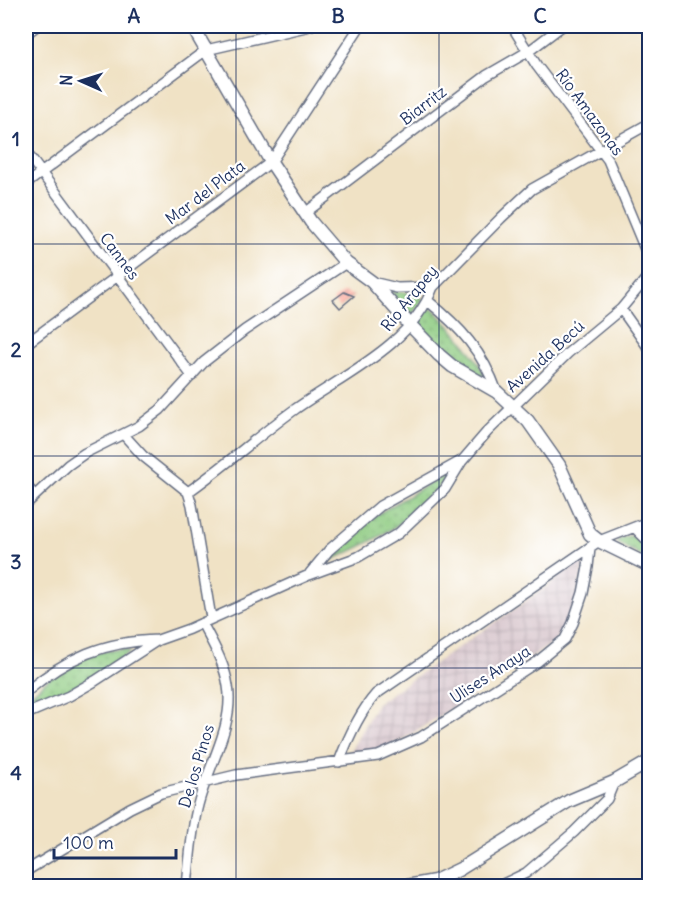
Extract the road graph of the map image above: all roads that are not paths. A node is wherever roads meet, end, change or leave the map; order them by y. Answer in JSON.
{"nodes":[{"id":1,"x":34,"y":26,"type":"edge"},
{"id":2,"x":192,"y":26,"type":"edge"},
{"id":3,"x":310,"y":26,"type":"edge"},
{"id":4,"x":360,"y":26,"type":"edge"},
{"id":5,"x":512,"y":26,"type":"edge"},
{"id":6,"x":562,"y":26,"type":"edge"},
{"id":7,"x":26,"y":32,"type":"edge"},
{"id":8,"x":206,"y":50,"type":"junction"},
{"id":9,"x":529,"y":51,"type":"junction"},
{"id":10,"x":650,"y":123,"type":"edge"},
{"id":11,"x":600,"y":149,"type":"junction"},
{"id":12,"x":26,"y":152,"type":"edge"},
{"id":13,"x":271,"y":162,"type":"junction"},
{"id":14,"x":40,"y":173,"type":"junction"},
{"id":15,"x":26,"y":184,"type":"edge"},
{"id":16,"x":305,"y":213,"type":"junction"},
{"id":17,"x":650,"y":261,"type":"edge"},
{"id":18,"x":345,"y":263,"type":"junction"},
{"id":19,"x":650,"y":274,"type":"edge"},
{"id":20,"x":117,"y":276,"type":"junction"},
{"id":21,"x":372,"y":282,"type":"junction"},
{"id":22,"x":433,"y":287,"type":"junction"},
{"id":23,"x":428,"y":301,"type":"junction"},
{"id":24,"x":621,"y":309,"type":"junction"},
{"id":25,"x":410,"y":326,"type":"junction"},
{"id":26,"x":26,"y":344,"type":"edge"},
{"id":27,"x":650,"y":350,"type":"edge"},
{"id":28,"x":192,"y":376,"type":"junction"},
{"id":29,"x":497,"y":392,"type":"junction"},
{"id":30,"x":512,"y":407,"type":"junction"},
{"id":31,"x":124,"y":435,"type":"junction"},
{"id":32,"x":462,"y":461,"type":"junction"},
{"id":33,"x":26,"y":485,"type":"edge"},
{"id":34,"x":188,"y":492,"type":"junction"},
{"id":35,"x":34,"y":495,"type":"junction"},
{"id":36,"x":26,"y":504,"type":"edge"},
{"id":37,"x":650,"y":521,"type":"edge"},
{"id":38,"x":635,"y":528,"type":"junction"},
{"id":39,"x":650,"y":543,"type":"edge"},
{"id":40,"x":594,"y":544,"type":"junction"},
{"id":41,"x":650,"y":566,"type":"edge"},
{"id":42,"x":309,"y":575,"type":"junction"},
{"id":43,"x":211,"y":618,"type":"junction"},
{"id":44,"x":202,"y":623,"type":"junction"},
{"id":45,"x":158,"y":640,"type":"junction"},
{"id":46,"x":26,"y":692,"type":"edge"},
{"id":47,"x":26,"y":714,"type":"edge"},
{"id":48,"x":650,"y":761,"type":"edge"},
{"id":49,"x":339,"y":762,"type":"junction"},
{"id":50,"x":206,"y":780,"type":"junction"},
{"id":51,"x":614,"y":782,"type":"junction"},
{"id":52,"x":26,"y":871,"type":"edge"},
{"id":53,"x":436,"y":884,"type":"edge"},
{"id":54,"x":187,"y":886,"type":"edge"},
{"id":55,"x":406,"y":886,"type":"edge"},
{"id":56,"x":499,"y":886,"type":"edge"}],
"edges":[{"from":1,"to":7,"type":"street"},
{"from":2,"to":8,"type":"street"},
{"from":3,"to":8,"type":"street"},
{"from":4,"to":13,"type":"street","name":"Mar del Plata"},
{"from":5,"to":9,"type":"street","name":"Río Amazonas"},
{"from":6,"to":9,"type":"street","name":"Biarritz"},
{"from":8,"to":13,"type":"street"},
{"from":8,"to":14,"type":"street"},
{"from":9,"to":11,"type":"street","name":"Río Amazonas"},
{"from":9,"to":16,"type":"street","name":"Biarritz"},
{"from":10,"to":11,"type":"street","name":"Río Arapey"},
{"from":11,"to":17,"type":"street","name":"Río Amazonas"},
{"from":11,"to":22,"type":"street","name":"Río Arapey"},
{"from":12,"to":14,"type":"street","name":"Cannes"},
{"from":13,"to":16,"type":"street"},
{"from":13,"to":20,"type":"street","name":"Mar del Plata"},
{"from":14,"to":15,"type":"street"},
{"from":14,"to":20,"type":"street","name":"Cannes"},
{"from":16,"to":18,"type":"street"},
{"from":18,"to":21,"type":"street"},
{"from":18,"to":28,"type":"street"},
{"from":19,"to":24,"type":"street","name":"Avenida Becú"},
{"from":20,"to":26,"type":"street","name":"Mar del Plata"},
{"from":20,"to":28,"type":"street","name":"Cannes"},
{"from":21,"to":22,"type":"street"},
{"from":21,"to":25,"type":"street"},
{"from":22,"to":23,"type":"street","name":"Río Arapey"},
{"from":23,"to":25,"type":"street","name":"Río Arapey"},
{"from":23,"to":29,"type":"street"},
{"from":24,"to":27,"type":"street"},
{"from":24,"to":30,"type":"street","name":"Avenida Becú"},
{"from":25,"to":29,"type":"street"},
{"from":25,"to":34,"type":"street","name":"Río Arapey"},
{"from":28,"to":31,"type":"street"},
{"from":29,"to":30,"type":"street"},
{"from":30,"to":32,"type":"street","name":"Avenida Becú"},
{"from":30,"to":40,"type":"street"},
{"from":31,"to":34,"type":"street"},
{"from":31,"to":35,"type":"street"},
{"from":32,"to":42,"type":"street"},
{"from":32,"to":42,"type":"street"},
{"from":33,"to":35,"type":"street"},
{"from":34,"to":43,"type":"street"},
{"from":35,"to":36,"type":"street"},
{"from":37,"to":38,"type":"street"},
{"from":38,"to":39,"type":"street"},
{"from":38,"to":40,"type":"street"},
{"from":40,"to":41,"type":"street"},
{"from":40,"to":49,"type":"street"},
{"from":40,"to":49,"type":"street","name":"Ulises Anaya"},
{"from":42,"to":43,"type":"street"},
{"from":43,"to":44,"type":"street"},
{"from":44,"to":45,"type":"street"},
{"from":44,"to":50,"type":"street","name":"De los Pinos"},
{"from":45,"to":46,"type":"street"},
{"from":45,"to":47,"type":"street"},
{"from":48,"to":51,"type":"street"},
{"from":49,"to":50,"type":"street","name":"Ulises Anaya"},
{"from":50,"to":52,"type":"street","name":"Ulises Anaya"},
{"from":50,"to":54,"type":"street","name":"De los Pinos"},
{"from":51,"to":53,"type":"street"},
{"from":51,"to":56,"type":"street"},
{"from":53,"to":55,"type":"street"}]}
